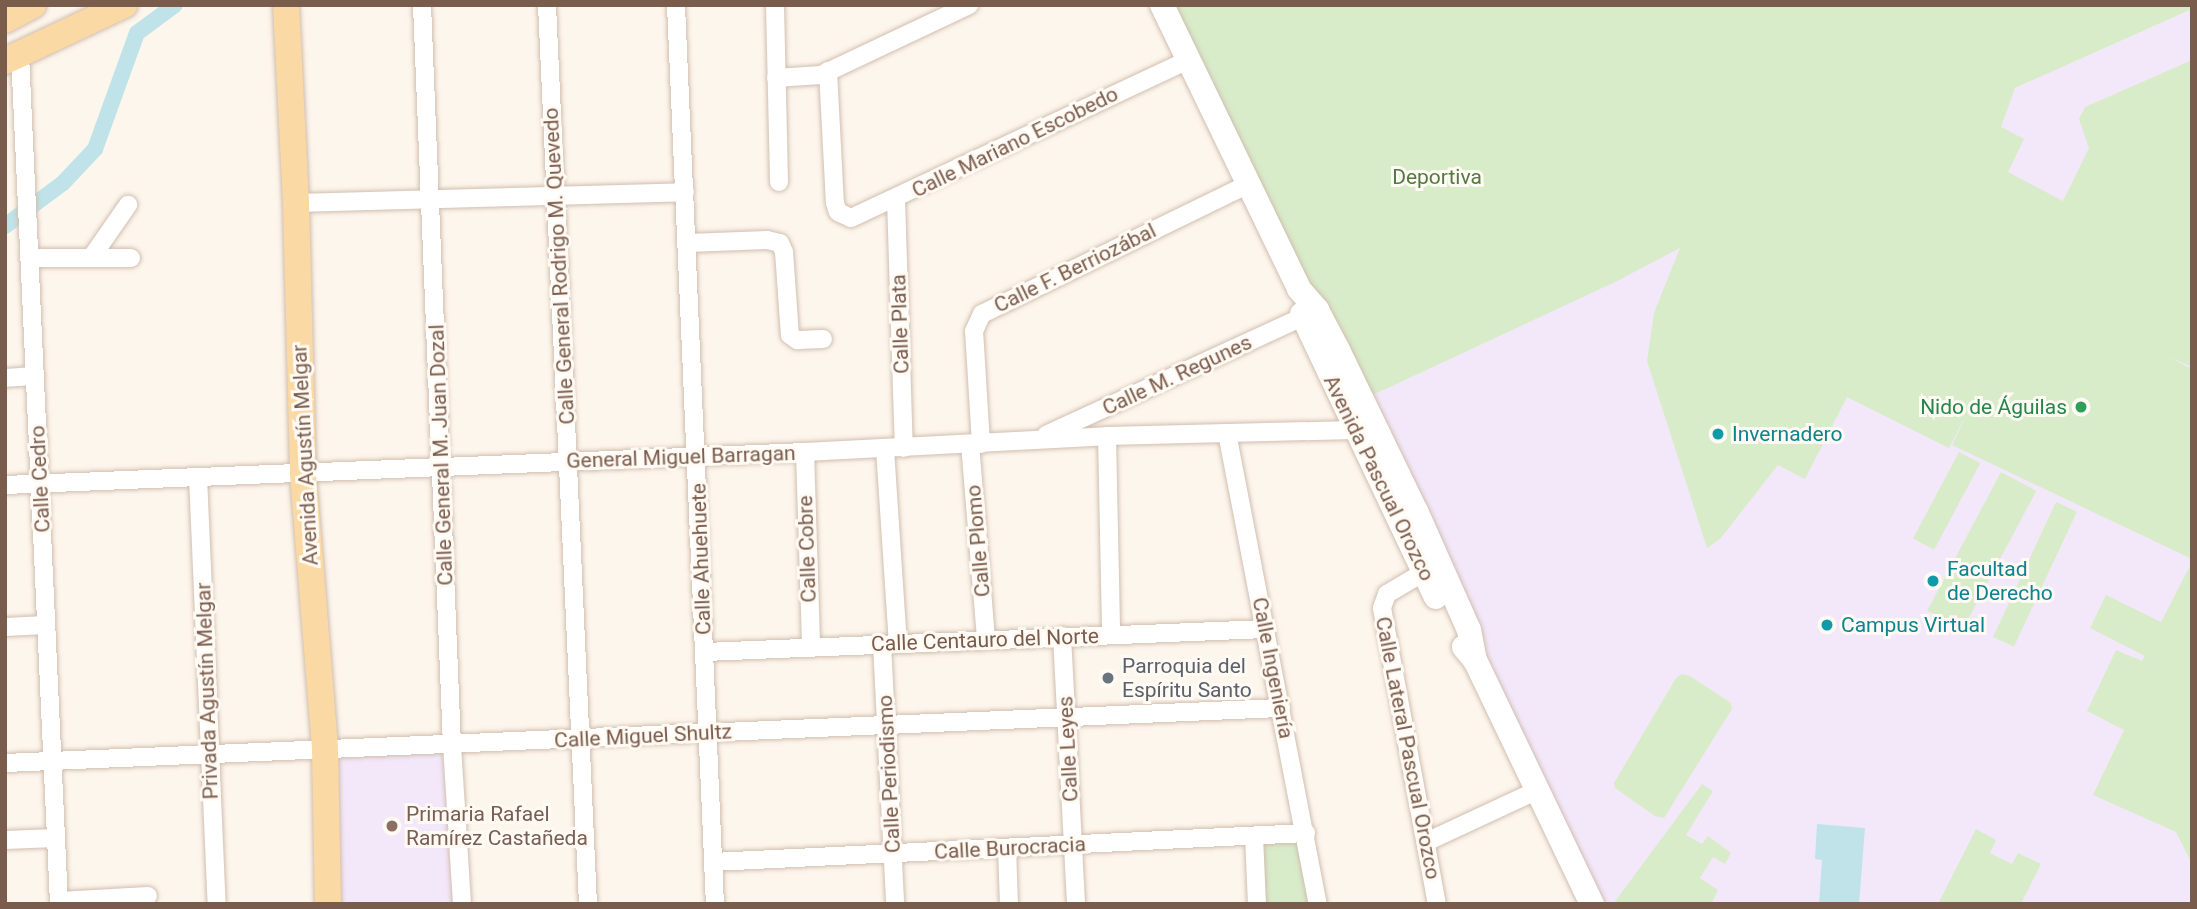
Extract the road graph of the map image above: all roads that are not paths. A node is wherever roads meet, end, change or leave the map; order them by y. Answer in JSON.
{"nodes":[{"id":1,"x":33,"y":5,"type":"edge"},
{"id":2,"x":124,"y":5,"type":"edge"},
{"id":3,"x":270,"y":5,"type":"edge"},
{"id":4,"x":286,"y":5,"type":"edge"},
{"id":5,"x":422,"y":5,"type":"edge"},
{"id":6,"x":547,"y":5,"type":"edge"},
{"id":7,"x":676,"y":5,"type":"edge"},
{"id":8,"x":775,"y":5,"type":"edge"},
{"id":9,"x":969,"y":5,"type":"edge"},
{"id":10,"x":1161,"y":5,"type":"edge"},
{"id":11,"x":5,"y":20,"type":"edge"},
{"id":12,"x":13,"y":57,"type":"edge"},
{"id":13,"x":1188,"y":60,"type":"junction"},
{"id":14,"x":828,"y":71,"type":"junction"},
{"id":15,"x":776,"y":78,"type":"junction"},
{"id":16,"x":779,"y":182,"type":"dead end"},
{"id":17,"x":1248,"y":184,"type":"junction"},
{"id":18,"x":685,"y":192,"type":"junction"},
{"id":19,"x":555,"y":195,"type":"junction"},
{"id":20,"x":430,"y":198,"type":"junction"},
{"id":21,"x":896,"y":199,"type":"junction"},
{"id":22,"x":296,"y":203,"type":"junction"},
{"id":23,"x":128,"y":205,"type":"dead end"},
{"id":24,"x":688,"y":243,"type":"junction"},
{"id":25,"x":30,"y":258,"type":"junction"},
{"id":26,"x":92,"y":258,"type":"junction"},
{"id":27,"x":131,"y":258,"type":"dead end"},
{"id":28,"x":1310,"y":314,"type":"junction"},
{"id":29,"x":823,"y":339,"type":"dead end"},
{"id":30,"x":35,"y":376,"type":"junction"},
{"id":31,"x":5,"y":378,"type":"edge"},
{"id":32,"x":1356,"y":430,"type":"junction"},
{"id":33,"x":1227,"y":433,"type":"junction"},
{"id":34,"x":1107,"y":436,"type":"junction"},
{"id":35,"x":1037,"y":439,"type":"junction"},
{"id":36,"x":975,"y":444,"type":"junction"},
{"id":37,"x":904,"y":448,"type":"junction"},
{"id":38,"x":885,"y":449,"type":"junction"},
{"id":39,"x":804,"y":452,"type":"junction"},
{"id":40,"x":697,"y":457,"type":"junction"},
{"id":41,"x":568,"y":462,"type":"junction"},
{"id":42,"x":443,"y":467,"type":"junction"},
{"id":43,"x":295,"y":474,"type":"junction"},
{"id":44,"x":198,"y":477,"type":"junction"},
{"id":45,"x":40,"y":484,"type":"junction"},
{"id":46,"x":5,"y":485,"type":"edge"},
{"id":47,"x":1424,"y":572,"type":"junction"},
{"id":48,"x":46,"y":625,"type":"junction"},
{"id":49,"x":5,"y":627,"type":"edge"},
{"id":50,"x":1266,"y":629,"type":"junction"},
{"id":51,"x":1111,"y":634,"type":"junction"},
{"id":52,"x":1062,"y":636,"type":"junction"},
{"id":53,"x":986,"y":639,"type":"junction"},
{"id":54,"x":890,"y":644,"type":"junction"},
{"id":55,"x":811,"y":647,"type":"junction"},
{"id":56,"x":705,"y":652,"type":"junction"},
{"id":57,"x":1475,"y":660,"type":"junction"},
{"id":58,"x":1280,"y":708,"type":"junction"},
{"id":59,"x":1066,"y":717,"type":"junction"},
{"id":60,"x":886,"y":725,"type":"junction"},
{"id":61,"x":707,"y":732,"type":"junction"},
{"id":62,"x":580,"y":738,"type":"junction"},
{"id":63,"x":452,"y":745,"type":"junction"},
{"id":64,"x":316,"y":749,"type":"junction"},
{"id":65,"x":210,"y":754,"type":"junction"},
{"id":66,"x":52,"y":761,"type":"junction"},
{"id":67,"x":5,"y":763,"type":"edge"},
{"id":68,"x":1538,"y":790,"type":"junction"},
{"id":69,"x":1306,"y":833,"type":"junction"},
{"id":70,"x":1254,"y":836,"type":"junction"},
{"id":71,"x":56,"y":838,"type":"junction"},
{"id":72,"x":5,"y":840,"type":"edge"},
{"id":73,"x":1426,"y":842,"type":"junction"},
{"id":74,"x":1073,"y":845,"type":"junction"},
{"id":75,"x":1007,"y":848,"type":"junction"},
{"id":76,"x":893,"y":853,"type":"junction"},
{"id":77,"x":713,"y":862,"type":"junction"},
{"id":78,"x":148,"y":896,"type":"dead end"},
{"id":79,"x":59,"y":902,"type":"edge"},
{"id":80,"x":217,"y":904,"type":"edge"},
{"id":81,"x":311,"y":904,"type":"edge"},
{"id":82,"x":328,"y":904,"type":"edge"},
{"id":83,"x":462,"y":904,"type":"edge"},
{"id":84,"x":588,"y":904,"type":"edge"},
{"id":85,"x":715,"y":904,"type":"edge"},
{"id":86,"x":895,"y":904,"type":"edge"},
{"id":87,"x":1009,"y":904,"type":"edge"},
{"id":88,"x":1076,"y":904,"type":"edge"},
{"id":89,"x":1257,"y":904,"type":"edge"},
{"id":90,"x":1318,"y":904,"type":"edge"},
{"id":91,"x":1437,"y":904,"type":"edge"},
{"id":92,"x":1592,"y":904,"type":"edge"}],
"edges":[{"from":1,"to":11,"type":"main road"},
{"from":2,"to":12,"type":"main road"},
{"from":3,"to":43,"type":"main road","name":"Avenida Agustín Melgar"},
{"from":4,"to":22,"type":"main road","name":"Avenida Agustín Melgar"},
{"from":5,"to":20,"type":"street","name":"Calle General M. Juan Dozal"},
{"from":6,"to":19,"type":"street","name":"Calle General Rodrigo M. Quevedo"},
{"from":7,"to":18,"type":"street","name":"Calle Ahuehuete"},
{"from":8,"to":15,"type":"street"},
{"from":9,"to":14,"type":"street"},
{"from":10,"to":13,"type":"main road","name":"Avenida Pascual Orozco"},
{"from":12,"to":25,"type":"street","name":"Calle Cedro"},
{"from":13,"to":17,"type":"main road","name":"Avenida Pascual Orozco"},
{"from":13,"to":21,"type":"street","name":"Calle Mariano Escobedo"},
{"from":14,"to":15,"type":"street"},
{"from":14,"to":21,"type":"street","name":"Calle Mariano Escobedo"},
{"from":15,"to":16,"type":"street"},
{"from":17,"to":28,"type":"main road","name":"Avenida Pascual Orozco"},
{"from":17,"to":36,"type":"street","name":"Calle F. Berriozábal"},
{"from":18,"to":19,"type":"street"},
{"from":18,"to":24,"type":"street","name":"Calle Ahuehuete"},
{"from":19,"to":20,"type":"street"},
{"from":19,"to":41,"type":"street","name":"Calle General Rodrigo M. Quevedo"},
{"from":20,"to":22,"type":"street"},
{"from":20,"to":42,"type":"street","name":"Calle General M. Juan Dozal"},
{"from":21,"to":37,"type":"street","name":"Calle Plata"},
{"from":22,"to":43,"type":"main road","name":"Avenida Agustín Melgar"},
{"from":23,"to":26,"type":"street"},
{"from":24,"to":29,"type":"street"},
{"from":24,"to":40,"type":"street","name":"Calle Ahuehuete"},
{"from":25,"to":26,"type":"street"},
{"from":25,"to":30,"type":"street","name":"Calle Cedro"},
{"from":26,"to":27,"type":"street"},
{"from":28,"to":32,"type":"main road","name":"Avenida Pascual Orozco"},
{"from":28,"to":35,"type":"street","name":"Calle M. Regunes"},
{"from":28,"to":57,"type":"main road","name":"Avenida Pascual Orozco"},
{"from":30,"to":31,"type":"street"},
{"from":30,"to":45,"type":"street","name":"Calle Cedro"},
{"from":32,"to":33,"type":"street","name":"General Miguel Barragan"},
{"from":32,"to":47,"type":"main road","name":"Avenida Pascual Orozco"},
{"from":33,"to":34,"type":"street","name":"General Miguel Barragan"},
{"from":33,"to":50,"type":"street","name":"Calle Ingeniería"},
{"from":34,"to":35,"type":"street","name":"General Miguel Barragan"},
{"from":34,"to":51,"type":"street"},
{"from":35,"to":36,"type":"street","name":"General Miguel Barragan"},
{"from":36,"to":37,"type":"street","name":"General Miguel Barragan"},
{"from":36,"to":53,"type":"street","name":"Calle Plomo"},
{"from":37,"to":38,"type":"street","name":"General Miguel Barragan"},
{"from":38,"to":39,"type":"street","name":"General Miguel Barragan"},
{"from":38,"to":54,"type":"street"},
{"from":39,"to":40,"type":"street","name":"General Miguel Barragan"},
{"from":39,"to":55,"type":"street","name":"Calle Cobre"},
{"from":40,"to":41,"type":"street","name":"General Miguel Barragan"},
{"from":40,"to":56,"type":"street","name":"Calle Ahuehuete"},
{"from":41,"to":42,"type":"street","name":"General Miguel Barragan"},
{"from":41,"to":62,"type":"street","name":"Calle General Rodrigo M. Quevedo"},
{"from":42,"to":43,"type":"street","name":"General Miguel Barragan"},
{"from":42,"to":63,"type":"street","name":"Calle General M. Juan Dozal"},
{"from":43,"to":44,"type":"street","name":"General Miguel Barragan"},
{"from":43,"to":64,"type":"main road","name":"Avenida Agustín Melgar"},
{"from":44,"to":45,"type":"street","name":"General Miguel Barragan"},
{"from":44,"to":65,"type":"street","name":"Privada Agustín Melgar"},
{"from":45,"to":46,"type":"street","name":"General Miguel Barragan"},
{"from":45,"to":48,"type":"street","name":"Calle Cedro"},
{"from":47,"to":57,"type":"main road","name":"Avenida Pascual Orozco"},
{"from":47,"to":73,"type":"street","name":"Calle Lateral Pascual Orozco"},
{"from":48,"to":49,"type":"street"},
{"from":48,"to":66,"type":"street","name":"Calle Cedro"},
{"from":50,"to":51,"type":"street","name":"Calle Centauro del Norte"},
{"from":50,"to":58,"type":"street","name":"Calle Ingeniería"},
{"from":51,"to":52,"type":"street","name":"Calle Centauro del Norte"},
{"from":52,"to":53,"type":"street","name":"Calle Centauro del Norte"},
{"from":52,"to":59,"type":"street","name":"Calle Leyes"},
{"from":53,"to":54,"type":"street","name":"Calle Centauro del Norte"},
{"from":54,"to":55,"type":"street","name":"Calle Centauro del Norte"},
{"from":54,"to":60,"type":"street","name":"Calle Periodismo"},
{"from":55,"to":56,"type":"street","name":"Calle Centauro del Norte"},
{"from":56,"to":61,"type":"street","name":"Calle Ahuehuete"},
{"from":57,"to":68,"type":"main road","name":"Avenida Pascual Orozco"},
{"from":58,"to":59,"type":"street","name":"Calle Miguel Shultz"},
{"from":58,"to":69,"type":"street","name":"Calle Ingeniería"},
{"from":59,"to":60,"type":"street","name":"Calle Miguel Shultz"},
{"from":59,"to":74,"type":"street","name":"Calle Leyes"},
{"from":60,"to":61,"type":"street","name":"Calle Miguel Shultz"},
{"from":60,"to":76,"type":"street","name":"Calle Periodismo"},
{"from":61,"to":62,"type":"street","name":"Calle Miguel Shultz"},
{"from":61,"to":77,"type":"street","name":"Calle Ahuehuete"},
{"from":62,"to":63,"type":"street","name":"Calle Miguel Shultz"},
{"from":62,"to":84,"type":"street","name":"Calle General Rodrigo M. Quevedo"},
{"from":63,"to":64,"type":"street","name":"Calle Miguel Shultz"},
{"from":63,"to":83,"type":"street","name":"Calle General M. Juan Dozal"},
{"from":64,"to":65,"type":"street","name":"Calle Miguel Shultz"},
{"from":64,"to":81,"type":"main road","name":"Avenida Agustín Melgar"},
{"from":64,"to":82,"type":"main road","name":"Avenida Agustín Melgar"},
{"from":65,"to":66,"type":"street","name":"Calle Miguel Shultz"},
{"from":65,"to":80,"type":"street","name":"Privada Agustín Melgar"},
{"from":66,"to":67,"type":"street","name":"Calle Miguel Shultz"},
{"from":66,"to":71,"type":"street","name":"Calle Cedro"},
{"from":68,"to":73,"type":"street"},
{"from":68,"to":92,"type":"main road","name":"Avenida Pascual Orozco"},
{"from":69,"to":70,"type":"street","name":"Calle Burocracia"},
{"from":69,"to":90,"type":"street","name":"Calle Ingeniería"},
{"from":70,"to":74,"type":"street","name":"Calle Burocracia"},
{"from":70,"to":89,"type":"street"},
{"from":71,"to":72,"type":"street"},
{"from":71,"to":79,"type":"street","name":"Calle Cedro"},
{"from":73,"to":91,"type":"street","name":"Calle Lateral Pascual Orozco"},
{"from":74,"to":75,"type":"street","name":"Calle Burocracia"},
{"from":74,"to":88,"type":"street","name":"Calle Leyes"},
{"from":75,"to":76,"type":"street","name":"Calle Burocracia"},
{"from":75,"to":87,"type":"street"},
{"from":76,"to":77,"type":"street","name":"Calle Burocracia"},
{"from":76,"to":86,"type":"street","name":"Calle Periodismo"},
{"from":77,"to":85,"type":"street","name":"Calle Ahuehuete"},
{"from":78,"to":79,"type":"street"}]}
